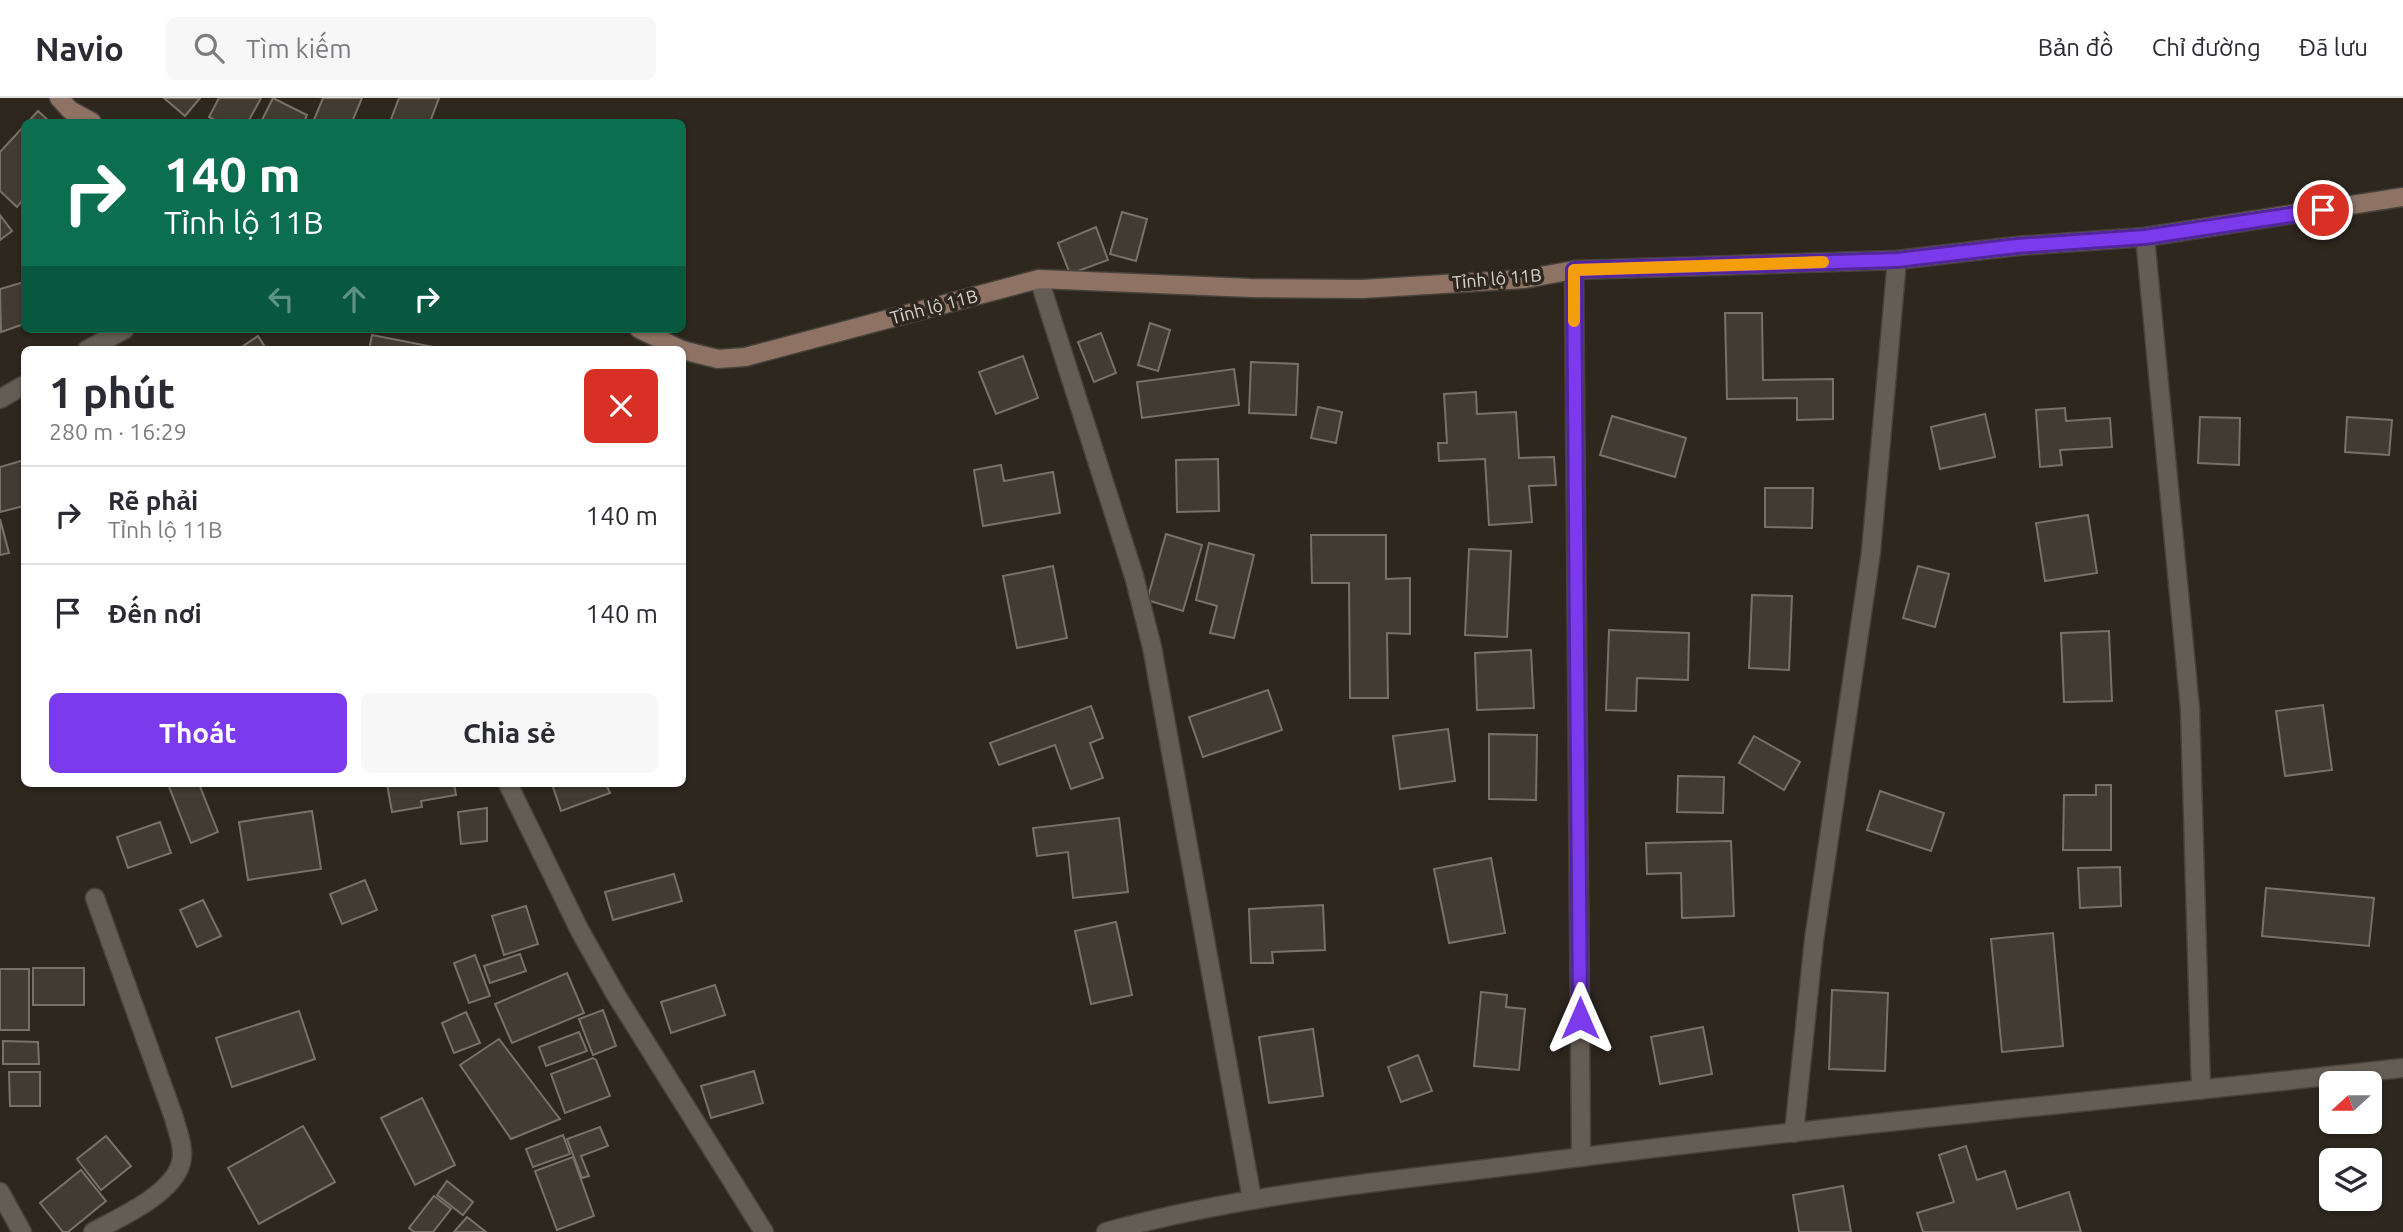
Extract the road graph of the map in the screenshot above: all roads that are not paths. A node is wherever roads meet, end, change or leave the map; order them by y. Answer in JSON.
{"nodes":[{"id":1,"x":59,"y":98,"type":"edge"},
{"id":2,"x":86,"y":119,"type":"edge"},
{"id":3,"x":2403,"y":198,"type":"edge"},
{"id":4,"x":2145,"y":237,"type":"junction"},
{"id":5,"x":1897,"y":260,"type":"junction"},
{"id":6,"x":1574,"y":270,"type":"junction"},
{"id":7,"x":1039,"y":279,"type":"junction"},
{"id":8,"x":118,"y":333,"type":"edge"},
{"id":9,"x":647,"y":333,"type":"edge"},
{"id":10,"x":95,"y":346,"type":"edge"},
{"id":11,"x":674,"y":346,"type":"edge"},
{"id":12,"x":686,"y":351,"type":"edge"},
{"id":13,"x":21,"y":387,"type":"edge"},
{"id":14,"x":0,"y":399,"type":"edge"},
{"id":15,"x":509,"y":787,"type":"edge"},
{"id":16,"x":96,"y":898,"type":"dead end"},
{"id":17,"x":2403,"y":1068,"type":"edge"},
{"id":18,"x":2202,"y":1090,"type":"junction"},
{"id":19,"x":1794,"y":1133,"type":"junction"},
{"id":20,"x":1581,"y":1157,"type":"junction"},
{"id":21,"x":0,"y":1192,"type":"edge"},
{"id":22,"x":1252,"y":1199,"type":"junction"},
{"id":23,"x":22,"y":1232,"type":"edge"},
{"id":24,"x":93,"y":1232,"type":"edge"},
{"id":25,"x":764,"y":1232,"type":"edge"},
{"id":26,"x":1105,"y":1232,"type":"edge"}],
"edges":[{"from":1,"to":2,"type":"main road"},
{"from":3,"to":4,"type":"main road","name":"Tỉnh lộ 11B"},
{"from":4,"to":5,"type":"main road","name":"Tỉnh lộ 11B"},
{"from":4,"to":18,"type":"street"},
{"from":5,"to":6,"type":"main road","name":"Tỉnh lộ 11B"},
{"from":5,"to":19,"type":"street"},
{"from":6,"to":7,"type":"main road","name":"Tỉnh lộ 11B"},
{"from":6,"to":20,"type":"street"},
{"from":7,"to":12,"type":"main road","name":"Tỉnh lộ 11B"},
{"from":7,"to":22,"type":"street"},
{"from":8,"to":10,"type":"street"},
{"from":9,"to":11,"type":"main road","name":"Tỉnh lộ 11B"},
{"from":13,"to":14,"type":"street"},
{"from":15,"to":25,"type":"street"},
{"from":16,"to":24,"type":"street"},
{"from":17,"to":18,"type":"street"},
{"from":18,"to":19,"type":"street"},
{"from":19,"to":20,"type":"street"},
{"from":20,"to":22,"type":"street"},
{"from":21,"to":23,"type":"street"},
{"from":22,"to":26,"type":"street"}]}
